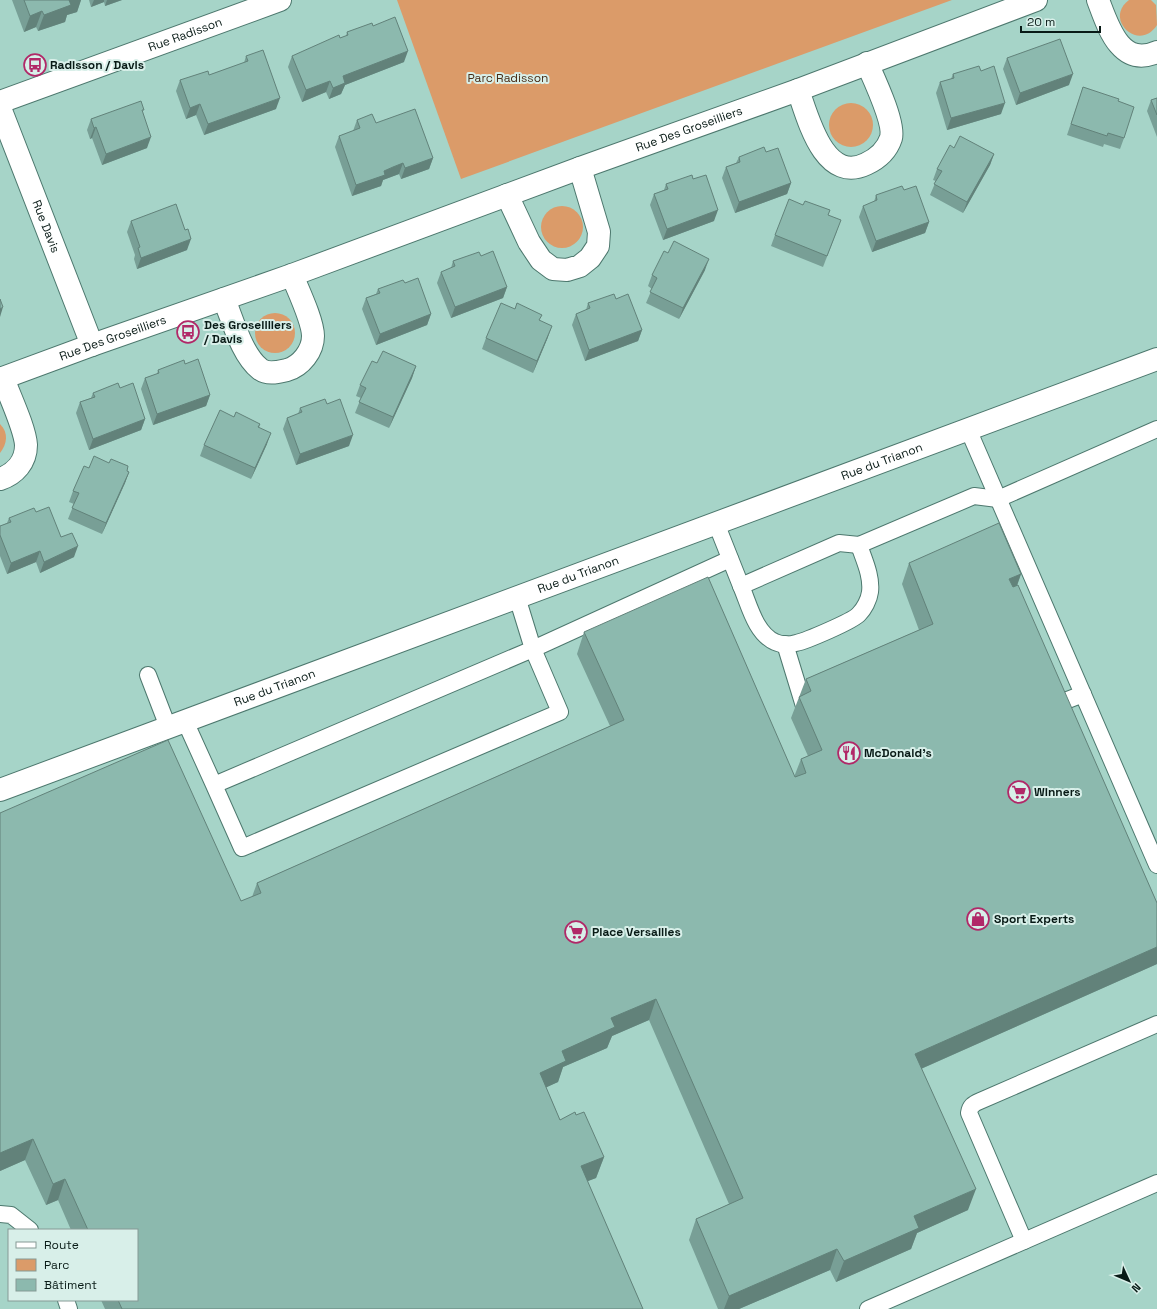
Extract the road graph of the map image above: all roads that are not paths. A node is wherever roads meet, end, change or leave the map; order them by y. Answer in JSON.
{"nodes":[{"id":1,"x":280,"y":0,"type":"edge"},
{"id":2,"x":1036,"y":0,"type":"edge"},
{"id":3,"x":1098,"y":0,"type":"edge"},
{"id":4,"x":1157,"y":52,"type":"edge"},
{"id":5,"x":867,"y":63,"type":"junction"},
{"id":6,"x":798,"y":90,"type":"junction"},
{"id":7,"x":0,"y":102,"type":"edge"},
{"id":8,"x":0,"y":108,"type":"edge"},
{"id":9,"x":580,"y":168,"type":"junction"},
{"id":10,"x":508,"y":195,"type":"junction"},
{"id":11,"x":292,"y":275,"type":"junction"},
{"id":12,"x":224,"y":299,"type":"junction"},
{"id":13,"x":92,"y":345,"type":"junction"},
{"id":14,"x":1157,"y":359,"type":"edge"},
{"id":15,"x":1,"y":379,"type":"edge"},
{"id":16,"x":968,"y":429,"type":"junction"},
{"id":17,"x":1157,"y":429,"type":"edge"},
{"id":18,"x":0,"y":479,"type":"edge"},
{"id":19,"x":998,"y":499,"type":"junction"},
{"id":20,"x":716,"y":523,"type":"junction"},
{"id":21,"x":859,"y":545,"type":"junction"},
{"id":22,"x":730,"y":559,"type":"junction"},
{"id":23,"x":742,"y":586,"type":"junction"},
{"id":24,"x":517,"y":597,"type":"junction"},
{"id":25,"x":785,"y":644,"type":"junction"},
{"id":26,"x":533,"y":648,"type":"junction"},
{"id":27,"x":148,"y":675,"type":"dead end"},
{"id":28,"x":1083,"y":694,"type":"junction"},
{"id":29,"x":1034,"y":714,"type":"edge"},
{"id":30,"x":176,"y":724,"type":"junction"},
{"id":31,"x":810,"y":727,"type":"edge"},
{"id":32,"x":214,"y":785,"type":"junction"},
{"id":33,"x":0,"y":790,"type":"edge"},
{"id":34,"x":1157,"y":865,"type":"edge"},
{"id":35,"x":1157,"y":1024,"type":"edge"},
{"id":36,"x":1157,"y":1183,"type":"edge"},
{"id":37,"x":0,"y":1214,"type":"edge"},
{"id":38,"x":29,"y":1229,"type":"edge"},
{"id":39,"x":1024,"y":1241,"type":"junction"},
{"id":40,"x":868,"y":1309,"type":"edge"}],
"edges":[{"from":1,"to":7,"type":"street","name":"Rue Radisson"},
{"from":2,"to":5,"type":"street","name":"Rue Des Groseilliers"},
{"from":3,"to":4,"type":"street"},
{"from":5,"to":6,"type":"street","name":"Rue Des Groseilliers"},
{"from":5,"to":6,"type":"street"},
{"from":6,"to":9,"type":"street","name":"Rue Des Groseilliers"},
{"from":8,"to":13,"type":"street","name":"Rue Davis"},
{"from":9,"to":10,"type":"street","name":"Rue Des Groseilliers"},
{"from":9,"to":10,"type":"street"},
{"from":10,"to":11,"type":"street","name":"Rue Des Groseilliers"},
{"from":11,"to":12,"type":"street","name":"Rue Des Groseilliers"},
{"from":11,"to":12,"type":"street"},
{"from":12,"to":13,"type":"street","name":"Rue Des Groseilliers"},
{"from":13,"to":15,"type":"street","name":"Rue Des Groseilliers"},
{"from":14,"to":16,"type":"street","name":"Rue du Trianon"},
{"from":15,"to":18,"type":"street","name":"Rue Des Groseilliers"},
{"from":16,"to":19,"type":"lane"},
{"from":16,"to":20,"type":"street","name":"Rue du Trianon"},
{"from":17,"to":19,"type":"lane"},
{"from":19,"to":21,"type":"lane"},
{"from":19,"to":28,"type":"lane"},
{"from":20,"to":22,"type":"lane"},
{"from":20,"to":24,"type":"street","name":"Rue du Trianon"},
{"from":21,"to":23,"type":"lane"},
{"from":21,"to":25,"type":"lane"},
{"from":22,"to":23,"type":"lane"},
{"from":22,"to":26,"type":"lane"},
{"from":23,"to":25,"type":"lane"},
{"from":24,"to":26,"type":"lane"},
{"from":24,"to":30,"type":"street","name":"Rue du Trianon"},
{"from":25,"to":31,"type":"lane"},
{"from":26,"to":32,"type":"lane"},
{"from":26,"to":32,"type":"lane"},
{"from":27,"to":30,"type":"lane"},
{"from":28,"to":29,"type":"lane"},
{"from":28,"to":34,"type":"lane"},
{"from":30,"to":32,"type":"lane"},
{"from":30,"to":33,"type":"street","name":"Rue du Trianon"},
{"from":35,"to":39,"type":"lane"},
{"from":36,"to":39,"type":"lane"},
{"from":37,"to":38,"type":"lane"},
{"from":39,"to":40,"type":"lane"}]}
